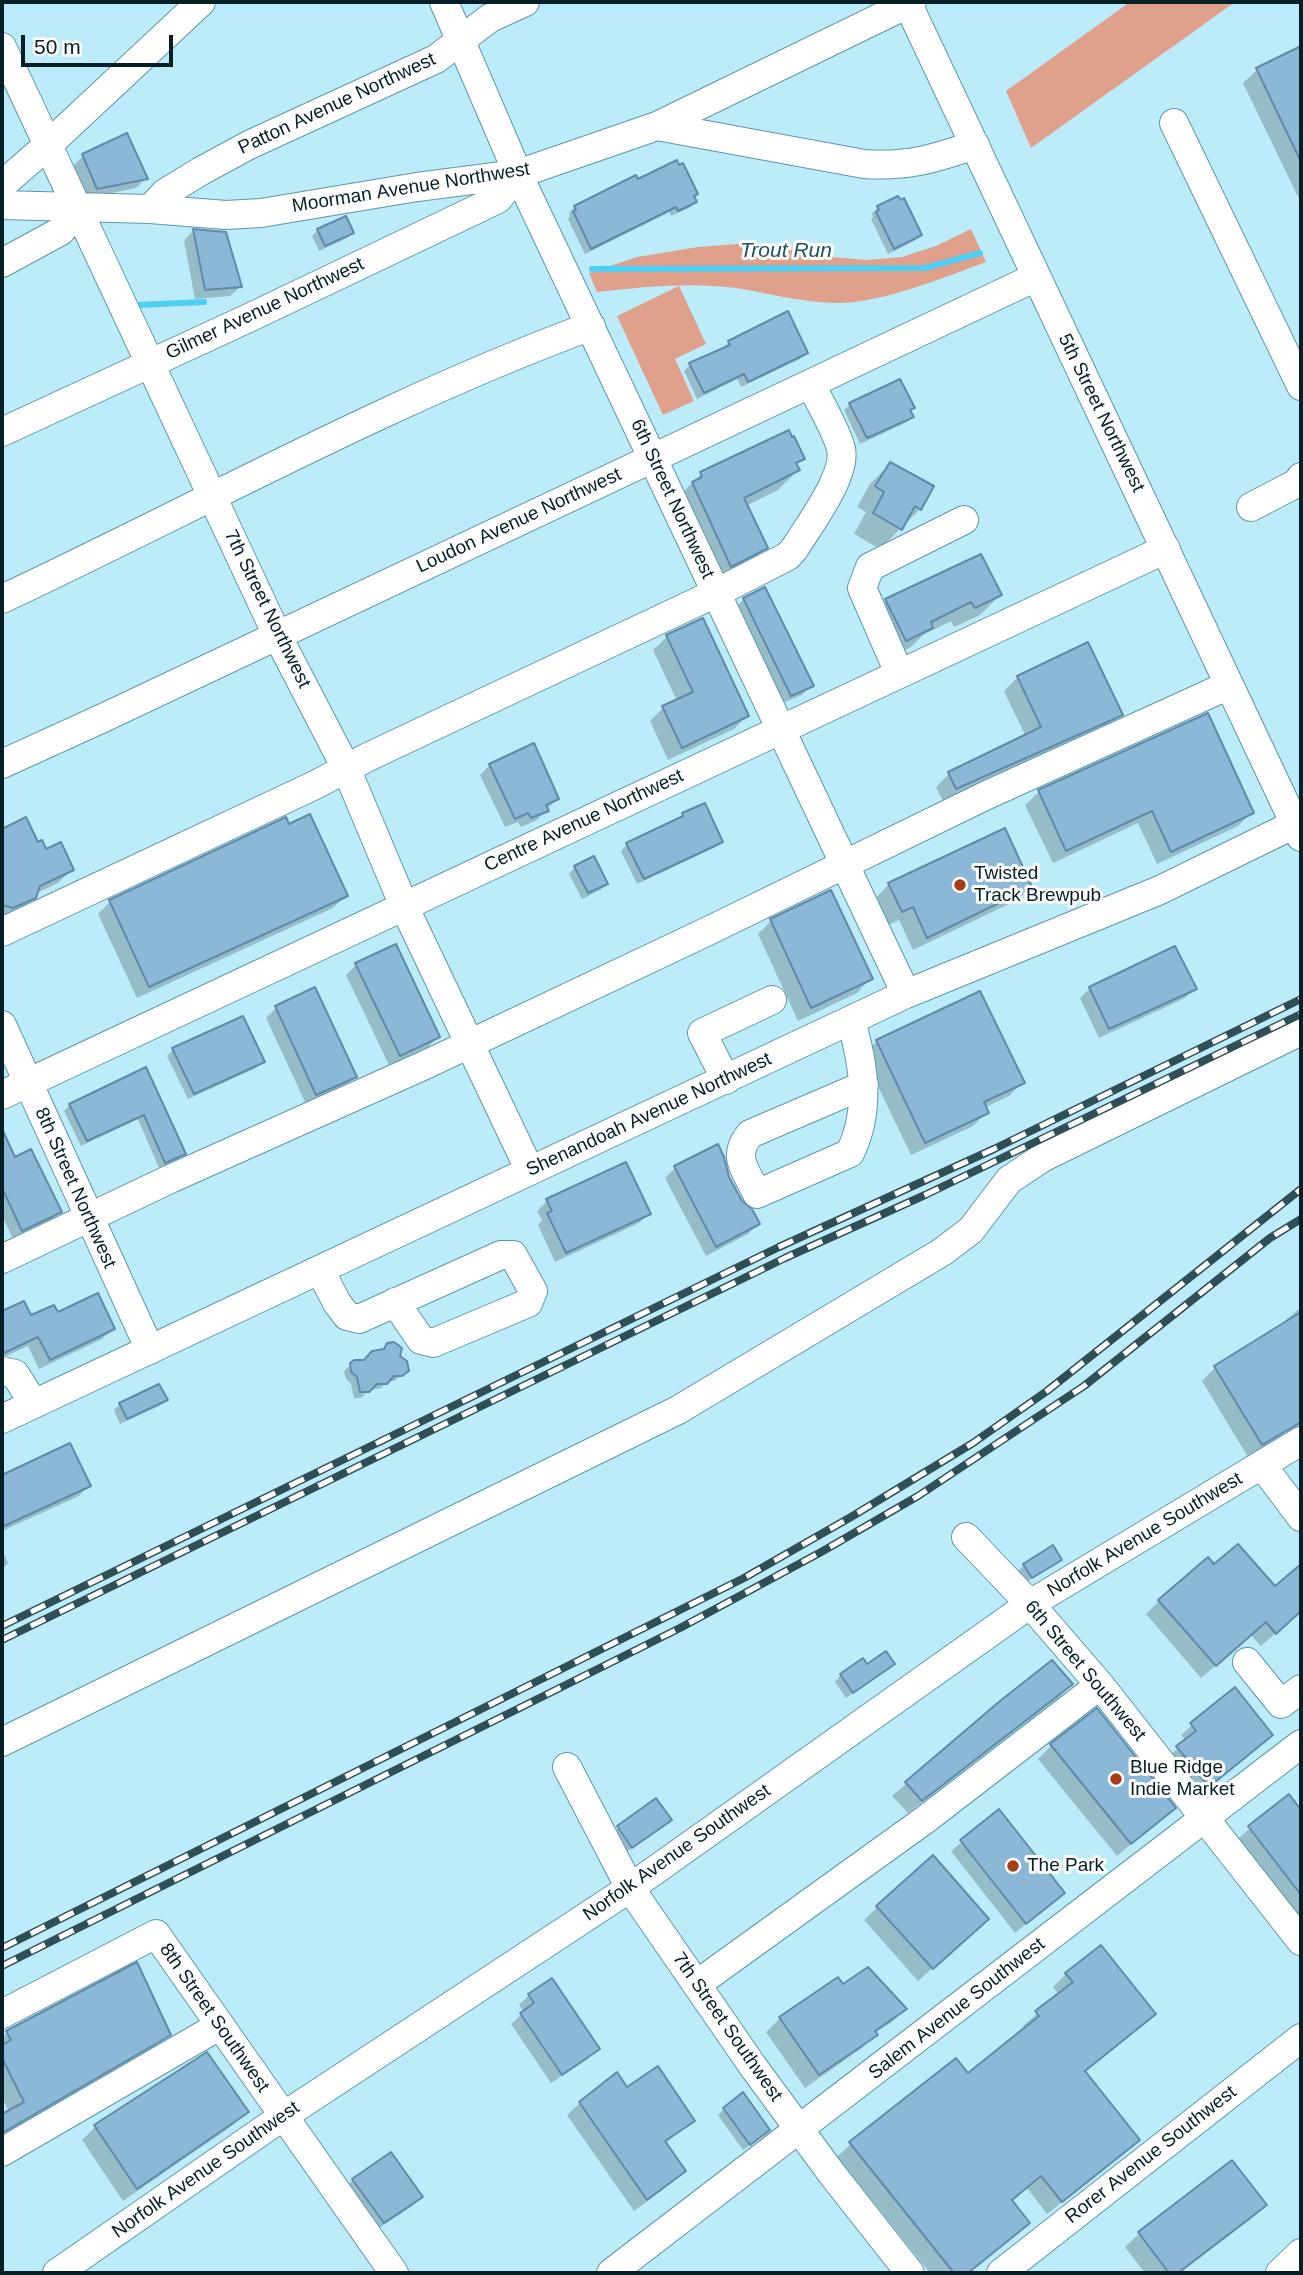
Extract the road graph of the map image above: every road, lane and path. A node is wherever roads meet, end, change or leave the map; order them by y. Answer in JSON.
{"nodes":[{"id":1,"x":201,"y":2,"type":"edge"},
{"id":2,"x":444,"y":2,"type":"edge"},
{"id":3,"x":525,"y":2,"type":"edge"},
{"id":4,"x":909,"y":3,"type":"edge"},
{"id":5,"x":462,"y":39,"type":"junction"},
{"id":6,"x":2,"y":47,"type":"edge"},
{"id":7,"x":1174,"y":122,"type":"dead end"},
{"id":8,"x":657,"y":126,"type":"junction"},
{"id":9,"x":48,"y":145,"type":"junction"},
{"id":10,"x":975,"y":145,"type":"junction"},
{"id":11,"x":518,"y":174,"type":"junction"},
{"id":12,"x":2,"y":184,"type":"edge"},
{"id":13,"x":2,"y":205,"type":"edge"},
{"id":14,"x":77,"y":207,"type":"junction"},
{"id":15,"x":150,"y":209,"type":"junction"},
{"id":16,"x":2,"y":263,"type":"edge"},
{"id":17,"x":1036,"y":277,"type":"junction"},
{"id":18,"x":592,"y":326,"type":"junction"},
{"id":19,"x":149,"y":362,"type":"junction"},
{"id":20,"x":811,"y":384,"type":"junction"},
{"id":21,"x":1301,"y":386,"type":"edge"},
{"id":22,"x":2,"y":432,"type":"edge"},
{"id":23,"x":653,"y":457,"type":"junction"},
{"id":24,"x":1301,"y":477,"type":"edge"},
{"id":25,"x":212,"y":496,"type":"junction"},
{"id":26,"x":1251,"y":507,"type":"dead end"},
{"id":27,"x":964,"y":520,"type":"dead end"},
{"id":28,"x":1166,"y":549,"type":"junction"},
{"id":29,"x":716,"y":593,"type":"junction"},
{"id":30,"x":2,"y":599,"type":"edge"},
{"id":31,"x":277,"y":635,"type":"junction"},
{"id":32,"x":899,"y":673,"type":"junction"},
{"id":33,"x":1229,"y":685,"type":"junction"},
{"id":34,"x":779,"y":729,"type":"junction"},
{"id":35,"x":2,"y":764,"type":"edge"},
{"id":36,"x":346,"y":768,"type":"junction"},
{"id":37,"x":1299,"y":827,"type":"edge"},
{"id":38,"x":843,"y":864,"type":"junction"},
{"id":39,"x":404,"y":906,"type":"junction"},
{"id":40,"x":2,"y":932,"type":"edge"},
{"id":41,"x":906,"y":995,"type":"junction"},
{"id":42,"x":772,"y":1000,"type":"dead end"},
{"id":43,"x":851,"y":1021,"type":"junction"},
{"id":44,"x":2,"y":1025,"type":"edge"},
{"id":45,"x":1301,"y":1031,"type":"edge"},
{"id":46,"x":469,"y":1044,"type":"junction"},
{"id":47,"x":726,"y":1080,"type":"junction"},
{"id":48,"x":28,"y":1083,"type":"junction"},
{"id":49,"x":864,"y":1085,"type":"junction"},
{"id":50,"x":2,"y":1095,"type":"edge"},
{"id":51,"x":530,"y":1171,"type":"junction"},
{"id":52,"x":89,"y":1219,"type":"junction"},
{"id":53,"x":2,"y":1259,"type":"edge"},
{"id":54,"x":320,"y":1270,"type":"junction"},
{"id":55,"x":395,"y":1302,"type":"dead end"},
{"id":56,"x":150,"y":1350,"type":"junction"},
{"id":57,"x":2,"y":1371,"type":"edge"},
{"id":58,"x":34,"y":1404,"type":"junction"},
{"id":59,"x":2,"y":1419,"type":"edge"},
{"id":60,"x":1301,"y":1441,"type":"edge"},
{"id":61,"x":1262,"y":1465,"type":"junction"},
{"id":62,"x":1301,"y":1517,"type":"edge"},
{"id":63,"x":966,"y":1537,"type":"dead end"},
{"id":64,"x":1030,"y":1604,"type":"junction"},
{"id":65,"x":1247,"y":1662,"type":"dead end"},
{"id":66,"x":1100,"y":1685,"type":"junction"},
{"id":67,"x":1301,"y":1689,"type":"edge"},
{"id":68,"x":2,"y":1742,"type":"edge"},
{"id":69,"x":1301,"y":1744,"type":"edge"},
{"id":70,"x":568,"y":1767,"type":"dead end"},
{"id":71,"x":1206,"y":1818,"type":"junction"},
{"id":72,"x":630,"y":1888,"type":"junction"},
{"id":73,"x":1301,"y":1941,"type":"edge"},
{"id":74,"x":697,"y":1984,"type":"junction"},
{"id":75,"x":2,"y":2014,"type":"edge"},
{"id":76,"x":219,"y":2026,"type":"junction"},
{"id":77,"x":1301,"y":2038,"type":"edge"},
{"id":78,"x":282,"y":2116,"type":"junction"},
{"id":79,"x":800,"y":2130,"type":"junction"},
{"id":80,"x":2,"y":2152,"type":"edge"},
{"id":81,"x":1301,"y":2253,"type":"edge"},
{"id":82,"x":57,"y":2273,"type":"edge"},
{"id":83,"x":394,"y":2273,"type":"edge"},
{"id":84,"x":611,"y":2273,"type":"edge"},
{"id":85,"x":910,"y":2273,"type":"edge"},
{"id":86,"x":1001,"y":2273,"type":"edge"},
{"id":87,"x":1280,"y":2273,"type":"edge"}],
"edges":[{"from":1,"to":9,"type":"street"},
{"from":2,"to":5,"type":"street","name":"6th Street Northwest"},
{"from":3,"to":5,"type":"street","name":"Patton Avenue Northwest"},
{"from":4,"to":8,"type":"street"},
{"from":4,"to":10,"type":"street","name":"5th Street Northwest"},
{"from":5,"to":11,"type":"street","name":"6th Street Northwest"},
{"from":5,"to":15,"type":"street","name":"Patton Avenue Northwest"},
{"from":6,"to":9,"type":"street","name":"7th Street Northwest"},
{"from":7,"to":21,"type":"street"},
{"from":8,"to":10,"type":"street","name":"Moorman Avenue Northwest"},
{"from":8,"to":11,"type":"street","name":"Moorman Avenue Northwest"},
{"from":9,"to":12,"type":"street"},
{"from":9,"to":14,"type":"street","name":"7th Street Northwest"},
{"from":10,"to":17,"type":"street","name":"5th Street Northwest"},
{"from":11,"to":15,"type":"street","name":"Moorman Avenue Northwest"},
{"from":11,"to":18,"type":"street","name":"6th Street Northwest"},
{"from":11,"to":19,"type":"street","name":"Gilmer Avenue Northwest"},
{"from":13,"to":14,"type":"street","name":"Moorman Avenue Northwest"},
{"from":14,"to":15,"type":"street","name":"Moorman Avenue Northwest"},
{"from":14,"to":16,"type":"street"},
{"from":14,"to":19,"type":"street","name":"7th Street Northwest"},
{"from":17,"to":20,"type":"street","name":"Loudon Avenue Northwest"},
{"from":17,"to":28,"type":"street","name":"5th Street Northwest"},
{"from":18,"to":23,"type":"street","name":"6th Street Northwest"},
{"from":18,"to":25,"type":"street"},
{"from":19,"to":22,"type":"street","name":"Gilmer Avenue Northwest"},
{"from":19,"to":25,"type":"street","name":"7th Street Northwest"},
{"from":20,"to":23,"type":"street","name":"Loudon Avenue Northwest"},
{"from":20,"to":29,"type":"street"},
{"from":23,"to":29,"type":"street","name":"6th Street Northwest"},
{"from":23,"to":31,"type":"street","name":"Loudon Avenue Northwest"},
{"from":24,"to":26,"type":"street"},
{"from":25,"to":30,"type":"street"},
{"from":25,"to":31,"type":"street","name":"7th Street Northwest"},
{"from":27,"to":32,"type":"street"},
{"from":28,"to":32,"type":"street","name":"Centre Avenue Northwest"},
{"from":28,"to":33,"type":"street","name":"5th Street Northwest"},
{"from":29,"to":34,"type":"street","name":"6th Street Northwest"},
{"from":29,"to":36,"type":"street"},
{"from":31,"to":35,"type":"street","name":"Loudon Avenue Northwest"},
{"from":31,"to":36,"type":"street","name":"7th Street Northwest"},
{"from":32,"to":34,"type":"street","name":"Centre Avenue Northwest"},
{"from":33,"to":37,"type":"street","name":"5th Street Northwest"},
{"from":33,"to":38,"type":"street"},
{"from":34,"to":38,"type":"street","name":"6th Street Northwest"},
{"from":34,"to":39,"type":"street","name":"Centre Avenue Northwest"},
{"from":36,"to":39,"type":"street","name":"7th Street Northwest"},
{"from":36,"to":40,"type":"street"},
{"from":37,"to":41,"type":"street","name":"Shenandoah Avenue Northwest"},
{"from":38,"to":41,"type":"street","name":"6th Street Northwest"},
{"from":38,"to":46,"type":"street"},
{"from":39,"to":46,"type":"street","name":"7th Street Northwest"},
{"from":39,"to":48,"type":"street","name":"Centre Avenue Northwest"},
{"from":41,"to":43,"type":"street","name":"Shenandoah Avenue Northwest"},
{"from":42,"to":47,"type":"street"},
{"from":43,"to":47,"type":"street","name":"Shenandoah Avenue Northwest"},
{"from":43,"to":49,"type":"street"},
{"from":44,"to":48,"type":"street","name":"8th Street Northwest"},
{"from":45,"to":68,"type":"street"},
{"from":46,"to":51,"type":"street","name":"7th Street Northwest"},
{"from":46,"to":52,"type":"street"},
{"from":47,"to":51,"type":"street","name":"Shenandoah Avenue Northwest"},
{"from":48,"to":50,"type":"street","name":"Centre Avenue Northwest"},
{"from":48,"to":52,"type":"street","name":"8th Street Northwest"},
{"from":49,"to":49,"type":"street"},
{"from":51,"to":54,"type":"street","name":"Shenandoah Avenue Northwest"},
{"from":52,"to":53,"type":"street"},
{"from":52,"to":56,"type":"street","name":"8th Street Northwest"},
{"from":54,"to":55,"type":"street"},
{"from":54,"to":56,"type":"street","name":"Shenandoah Avenue Northwest"},
{"from":56,"to":58,"type":"street","name":"Shenandoah Avenue Northwest"},
{"from":57,"to":58,"type":"street"},
{"from":58,"to":59,"type":"street","name":"Shenandoah Avenue Northwest"},
{"from":60,"to":61,"type":"street","name":"Norfolk Avenue Southwest"},
{"from":61,"to":62,"type":"street"},
{"from":61,"to":64,"type":"street","name":"Norfolk Avenue Southwest"},
{"from":63,"to":64,"type":"street","name":"6th Street Southwest"},
{"from":64,"to":66,"type":"street","name":"6th Street Southwest"},
{"from":64,"to":72,"type":"street","name":"Norfolk Avenue Southwest"},
{"from":65,"to":67,"type":"street"},
{"from":66,"to":71,"type":"street","name":"6th Street Southwest"},
{"from":66,"to":74,"type":"street"},
{"from":69,"to":71,"type":"street","name":"Salem Avenue Southwest"},
{"from":70,"to":72,"type":"street","name":"7th Street Southwest"},
{"from":71,"to":73,"type":"street","name":"6th Street Southwest"},
{"from":71,"to":79,"type":"street","name":"Salem Avenue Southwest"},
{"from":72,"to":74,"type":"street","name":"7th Street Southwest"},
{"from":72,"to":78,"type":"street","name":"Norfolk Avenue Southwest"},
{"from":74,"to":79,"type":"street","name":"7th Street Southwest"},
{"from":75,"to":76,"type":"street","name":"8th Street Southwest"},
{"from":76,"to":78,"type":"street","name":"8th Street Southwest"},
{"from":76,"to":80,"type":"street"},
{"from":77,"to":86,"type":"street","name":"Rorer Avenue Southwest"},
{"from":78,"to":82,"type":"street","name":"Norfolk Avenue Southwest"},
{"from":78,"to":83,"type":"street","name":"8th Street Southwest"},
{"from":79,"to":84,"type":"street","name":"Salem Avenue Southwest"},
{"from":79,"to":85,"type":"street","name":"7th Street Southwest"},
{"from":81,"to":87,"type":"street"}]}
